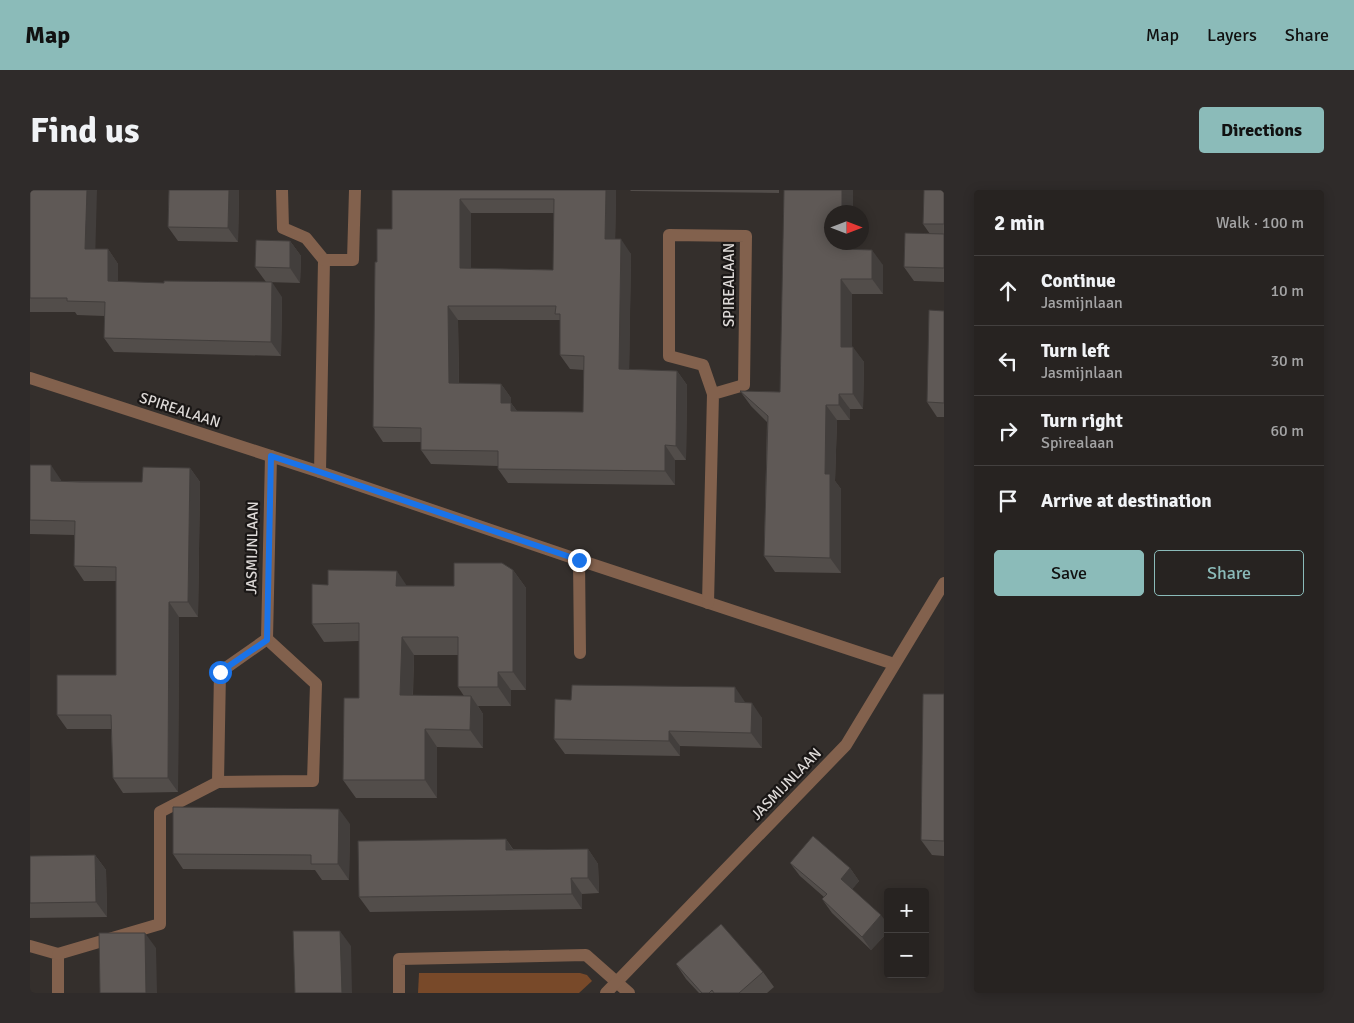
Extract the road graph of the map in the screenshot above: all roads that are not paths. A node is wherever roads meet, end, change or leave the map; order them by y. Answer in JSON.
{"nodes":[{"id":1,"x":282,"y":190,"type":"edge"},
{"id":2,"x":355,"y":190,"type":"edge"},
{"id":3,"x":324,"y":260,"type":"junction"},
{"id":4,"x":30,"y":378,"type":"edge"},
{"id":5,"x":712,"y":394,"type":"junction"},
{"id":6,"x":271,"y":456,"type":"junction"},
{"id":7,"x":320,"y":472,"type":"junction"},
{"id":8,"x":579,"y":560,"type":"junction"},
{"id":9,"x":944,"y":583,"type":"edge"},
{"id":10,"x":708,"y":603,"type":"junction"},
{"id":11,"x":267,"y":640,"type":"junction"},
{"id":12,"x":580,"y":653,"type":"dead end"},
{"id":13,"x":894,"y":664,"type":"junction"},
{"id":14,"x":218,"y":782,"type":"junction"},
{"id":15,"x":30,"y":946,"type":"edge"},
{"id":16,"x":58,"y":954,"type":"junction"},
{"id":17,"x":618,"y":982,"type":"junction"},
{"id":18,"x":58,"y":993,"type":"edge"},
{"id":19,"x":399,"y":993,"type":"edge"},
{"id":20,"x":606,"y":993,"type":"edge"},
{"id":21,"x":629,"y":993,"type":"edge"}],
"edges":[{"from":1,"to":3,"type":"street"},
{"from":2,"to":3,"type":"street"},
{"from":3,"to":7,"type":"street"},
{"from":4,"to":6,"type":"street","name":"SPIREALAAN"},
{"from":5,"to":5,"type":"street","name":"SPIREALAAN"},
{"from":5,"to":10,"type":"street","name":"SPIREALAAN"},
{"from":6,"to":7,"type":"street","name":"SPIREALAAN"},
{"from":6,"to":11,"type":"street","name":"JASMIJNLAAN"},
{"from":7,"to":8,"type":"street","name":"SPIREALAAN"},
{"from":8,"to":10,"type":"street","name":"SPIREALAAN"},
{"from":8,"to":12,"type":"street"},
{"from":9,"to":13,"type":"street","name":"JASMIJNLAAN"},
{"from":10,"to":13,"type":"street","name":"SPIREALAAN"},
{"from":11,"to":14,"type":"street"},
{"from":11,"to":14,"type":"street"},
{"from":13,"to":17,"type":"street","name":"JASMIJNLAAN"},
{"from":14,"to":16,"type":"street"},
{"from":15,"to":16,"type":"street"},
{"from":16,"to":18,"type":"street"},
{"from":17,"to":19,"type":"street"},
{"from":17,"to":20,"type":"street","name":"JASMIJNLAAN"},
{"from":17,"to":21,"type":"street"}]}
